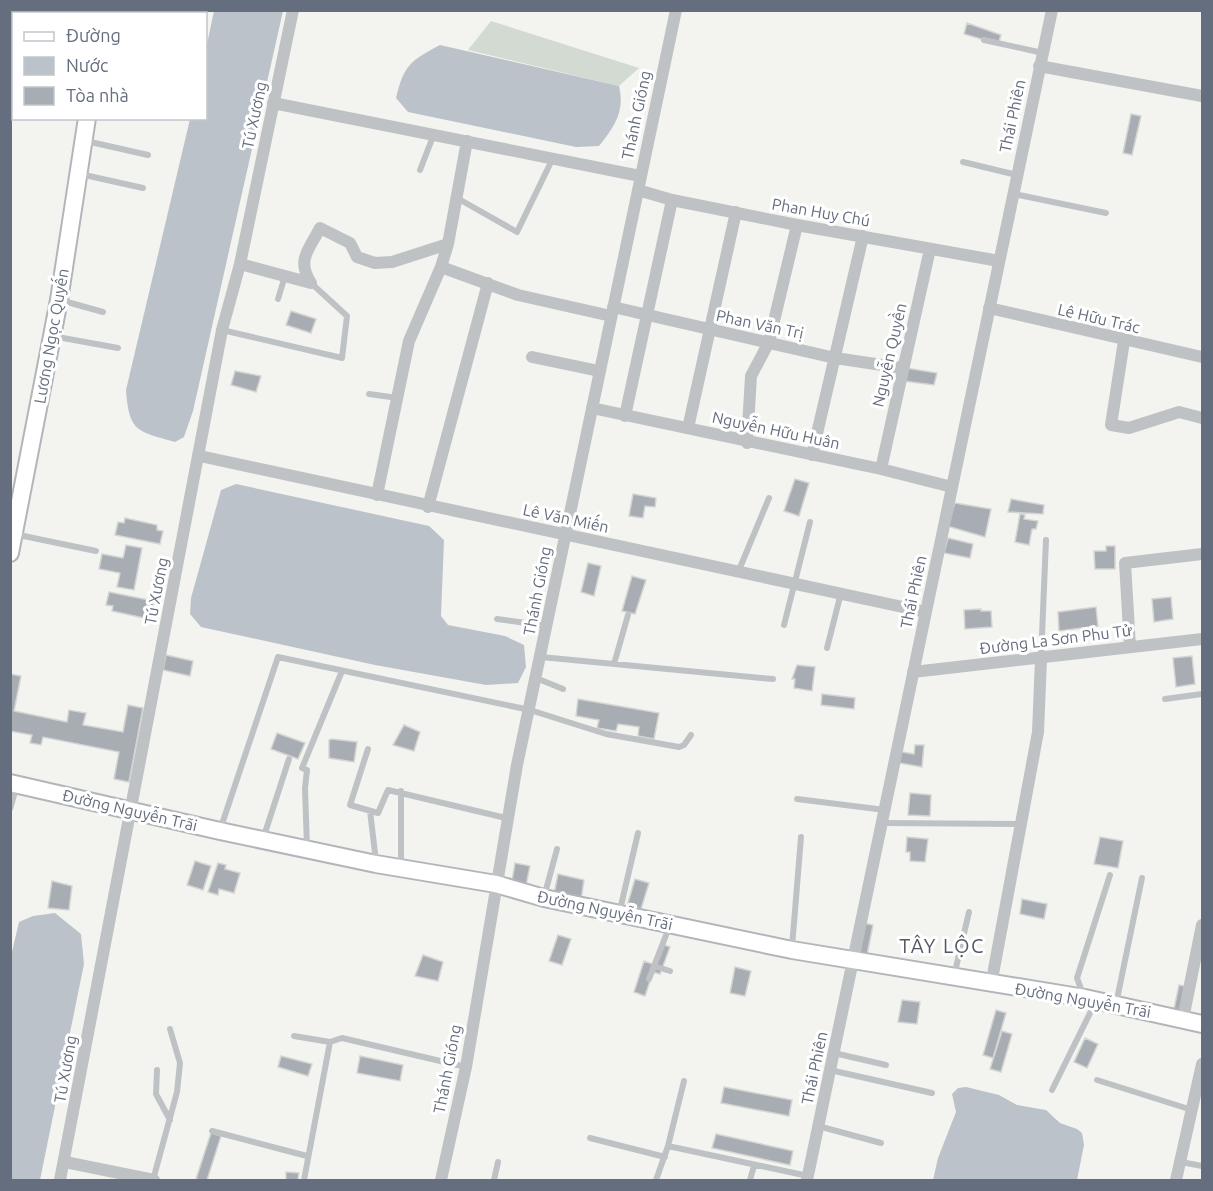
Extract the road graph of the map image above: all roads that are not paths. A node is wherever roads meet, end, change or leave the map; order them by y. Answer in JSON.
{"nodes":[{"id":1,"x":292,"y":10,"type":"edge"},
{"id":2,"x":676,"y":10,"type":"edge"},
{"id":3,"x":1052,"y":10,"type":"edge"},
{"id":4,"x":984,"y":40,"type":"dead end"},
{"id":5,"x":1043,"y":53,"type":"junction"},
{"id":6,"x":1039,"y":66,"type":"junction"},
{"id":7,"x":1203,"y":96,"type":"edge"},
{"id":8,"x":273,"y":104,"type":"junction"},
{"id":9,"x":87,"y":120,"type":"edge"},
{"id":10,"x":435,"y":134,"type":"junction"},
{"id":11,"x":82,"y":140,"type":"junction"},
{"id":12,"x":467,"y":141,"type":"junction"},
{"id":13,"x":148,"y":155,"type":"dead end"},
{"id":14,"x":552,"y":160,"type":"junction"},
{"id":15,"x":963,"y":162,"type":"dead end"},
{"id":16,"x":420,"y":170,"type":"dead end"},
{"id":17,"x":76,"y":173,"type":"junction"},
{"id":18,"x":1017,"y":175,"type":"junction"},
{"id":19,"x":640,"y":176,"type":"junction"},
{"id":20,"x":143,"y":188,"type":"dead end"},
{"id":21,"x":638,"y":190,"type":"junction"},
{"id":22,"x":1013,"y":193,"type":"junction"},
{"id":23,"x":456,"y":197,"type":"junction"},
{"id":24,"x":672,"y":200,"type":"junction"},
{"id":25,"x":736,"y":212,"type":"junction"},
{"id":26,"x":1106,"y":213,"type":"dead end"},
{"id":27,"x":797,"y":225,"type":"junction"},
{"id":28,"x":862,"y":236,"type":"junction"},
{"id":29,"x":448,"y":244,"type":"junction"},
{"id":30,"x":930,"y":249,"type":"junction"},
{"id":31,"x":999,"y":261,"type":"junction"},
{"id":32,"x":240,"y":264,"type":"junction"},
{"id":33,"x":441,"y":267,"type":"junction"},
{"id":34,"x":285,"y":275,"type":"junction"},
{"id":35,"x":311,"y":283,"type":"junction"},
{"id":36,"x":488,"y":283,"type":"junction"},
{"id":37,"x":278,"y":299,"type":"dead end"},
{"id":38,"x":59,"y":300,"type":"junction"},
{"id":39,"x":989,"y":308,"type":"junction"},
{"id":40,"x":612,"y":311,"type":"junction"},
{"id":41,"x":103,"y":312,"type":"dead end"},
{"id":42,"x":646,"y":315,"type":"junction"},
{"id":43,"x":222,"y":330,"type":"junction"},
{"id":44,"x":710,"y":330,"type":"junction"},
{"id":45,"x":52,"y":336,"type":"junction"},
{"id":46,"x":1124,"y":341,"type":"junction"},
{"id":47,"x":769,"y":342,"type":"junction"},
{"id":48,"x":118,"y":348,"type":"dead end"},
{"id":49,"x":532,"y":357,"type":"dead end"},
{"id":50,"x":1203,"y":357,"type":"edge"},
{"id":51,"x":836,"y":358,"type":"junction"},
{"id":52,"x":902,"y":368,"type":"junction"},
{"id":53,"x":599,"y":371,"type":"junction"},
{"id":54,"x":369,"y":394,"type":"dead end"},
{"id":55,"x":398,"y":398,"type":"junction"},
{"id":56,"x":592,"y":408,"type":"junction"},
{"id":57,"x":625,"y":416,"type":"junction"},
{"id":58,"x":1203,"y":418,"type":"edge"},
{"id":59,"x":688,"y":428,"type":"junction"},
{"id":60,"x":747,"y":443,"type":"junction"},
{"id":61,"x":812,"y":455,"type":"junction"},
{"id":62,"x":200,"y":456,"type":"junction"},
{"id":63,"x":881,"y":469,"type":"junction"},
{"id":64,"x":952,"y":487,"type":"junction"},
{"id":65,"x":377,"y":495,"type":"junction"},
{"id":66,"x":769,"y":498,"type":"dead end"},
{"id":67,"x":428,"y":507,"type":"junction"},
{"id":68,"x":810,"y":522,"type":"dead end"},
{"id":69,"x":13,"y":533,"type":"edge"},
{"id":70,"x":565,"y":535,"type":"junction"},
{"id":71,"x":1046,"y":540,"type":"dead end"},
{"id":72,"x":96,"y":551,"type":"dead end"},
{"id":73,"x":10,"y":553,"type":"edge"},
{"id":74,"x":1203,"y":554,"type":"edge"},
{"id":75,"x":739,"y":570,"type":"junction"},
{"id":76,"x":794,"y":582,"type":"junction"},
{"id":77,"x":841,"y":593,"type":"junction"},
{"id":78,"x":926,"y":612,"type":"junction"},
{"id":79,"x":628,"y":615,"type":"dead end"},
{"id":80,"x":497,"y":619,"type":"dead end"},
{"id":81,"x":784,"y":625,"type":"dead end"},
{"id":82,"x":547,"y":626,"type":"junction"},
{"id":83,"x":1203,"y":639,"type":"edge"},
{"id":84,"x":1130,"y":647,"type":"junction"},
{"id":85,"x":827,"y":648,"type":"dead end"},
{"id":86,"x":541,"y":657,"type":"junction"},
{"id":87,"x":1041,"y":659,"type":"junction"},
{"id":88,"x":614,"y":664,"type":"junction"},
{"id":89,"x":342,"y":671,"type":"junction"},
{"id":90,"x":913,"y":672,"type":"junction"},
{"id":91,"x":536,"y":678,"type":"junction"},
{"id":92,"x":772,"y":679,"type":"dead end"},
{"id":93,"x":563,"y":689,"type":"dead end"},
{"id":94,"x":1203,"y":694,"type":"edge"},
{"id":95,"x":1165,"y":699,"type":"dead end"},
{"id":96,"x":530,"y":710,"type":"junction"},
{"id":97,"x":691,"y":735,"type":"dead end"},
{"id":98,"x":368,"y":749,"type":"dead end"},
{"id":99,"x":289,"y":759,"type":"dead end"},
{"id":100,"x":14,"y":784,"type":"edge"},
{"id":101,"x":401,"y":792,"type":"junction"},
{"id":102,"x":797,"y":800,"type":"dead end"},
{"id":103,"x":10,"y":809,"type":"edge"},
{"id":104,"x":130,"y":810,"type":"junction"},
{"id":105,"x":885,"y":810,"type":"junction"},
{"id":106,"x":370,"y":811,"type":"junction"},
{"id":107,"x":507,"y":818,"type":"junction"},
{"id":108,"x":882,"y":823,"type":"junction"},
{"id":109,"x":1022,"y":824,"type":"junction"},
{"id":110,"x":220,"y":831,"type":"junction"},
{"id":111,"x":638,"y":832,"type":"dead end"},
{"id":112,"x":801,"y":837,"type":"dead end"},
{"id":113,"x":263,"y":839,"type":"junction"},
{"id":114,"x":307,"y":848,"type":"junction"},
{"id":115,"x":557,"y":849,"type":"dead end"},
{"id":116,"x":376,"y":864,"type":"junction"},
{"id":117,"x":401,"y":869,"type":"junction"},
{"id":118,"x":1110,"y":875,"type":"dead end"},
{"id":119,"x":1142,"y":878,"type":"dead end"},
{"id":120,"x":496,"y":884,"type":"junction"},
{"id":121,"x":544,"y":898,"type":"junction"},
{"id":122,"x":969,"y":912,"type":"dead end"},
{"id":123,"x":619,"y":914,"type":"junction"},
{"id":124,"x":670,"y":925,"type":"junction"},
{"id":125,"x":1203,"y":925,"type":"edge"},
{"id":126,"x":792,"y":950,"type":"junction"},
{"id":127,"x":853,"y":961,"type":"junction"},
{"id":128,"x":654,"y":966,"type":"junction"},
{"id":129,"x":670,"y":972,"type":"dead end"},
{"id":130,"x":954,"y":978,"type":"junction"},
{"id":131,"x":649,"y":979,"type":"dead end"},
{"id":132,"x":991,"y":985,"type":"junction"},
{"id":133,"x":1090,"y":1000,"type":"junction"},
{"id":134,"x":1116,"y":1004,"type":"junction"},
{"id":135,"x":1183,"y":1018,"type":"junction"},
{"id":136,"x":1203,"y":1024,"type":"edge"},
{"id":137,"x":170,"y":1029,"type":"dead end"},
{"id":138,"x":294,"y":1036,"type":"dead end"},
{"id":139,"x":330,"y":1042,"type":"junction"},
{"id":140,"x":834,"y":1053,"type":"junction"},
{"id":141,"x":1203,"y":1064,"type":"edge"},
{"id":142,"x":886,"y":1065,"type":"dead end"},
{"id":143,"x":466,"y":1068,"type":"junction"},
{"id":144,"x":157,"y":1070,"type":"dead end"},
{"id":145,"x":830,"y":1070,"type":"junction"},
{"id":146,"x":1097,"y":1080,"type":"dead end"},
{"id":147,"x":684,"y":1081,"type":"dead end"},
{"id":148,"x":1052,"y":1090,"type":"dead end"},
{"id":149,"x":932,"y":1093,"type":"dead end"},
{"id":150,"x":1199,"y":1094,"type":"edge"},
{"id":151,"x":1192,"y":1110,"type":"junction"},
{"id":152,"x":171,"y":1121,"type":"junction"},
{"id":153,"x":819,"y":1126,"type":"junction"},
{"id":154,"x":212,"y":1131,"type":"dead end"},
{"id":155,"x":590,"y":1138,"type":"dead end"},
{"id":156,"x":881,"y":1143,"type":"dead end"},
{"id":157,"x":668,"y":1146,"type":"junction"},
{"id":158,"x":307,"y":1156,"type":"junction"},
{"id":159,"x":665,"y":1157,"type":"junction"},
{"id":160,"x":64,"y":1162,"type":"junction"},
{"id":161,"x":498,"y":1162,"type":"dead end"},
{"id":162,"x":1181,"y":1162,"type":"junction"},
{"id":163,"x":754,"y":1166,"type":"junction"},
{"id":164,"x":1203,"y":1166,"type":"edge"},
{"id":165,"x":807,"y":1178,"type":"edge"},
{"id":166,"x":60,"y":1180,"type":"edge"},
{"id":167,"x":154,"y":1180,"type":"edge"},
{"id":168,"x":304,"y":1180,"type":"edge"},
{"id":169,"x":441,"y":1180,"type":"edge"},
{"id":170,"x":494,"y":1180,"type":"edge"},
{"id":171,"x":656,"y":1180,"type":"edge"},
{"id":172,"x":750,"y":1180,"type":"edge"},
{"id":173,"x":1176,"y":1180,"type":"edge"}],
"edges":[{"from":1,"to":8,"type":"street","name":"Tú Xương"},
{"from":2,"to":19,"type":"street","name":"Thánh Gióng"},
{"from":3,"to":5,"type":"street","name":"Thái Phiên"},
{"from":4,"to":5,"type":"lane"},
{"from":5,"to":6,"type":"street","name":"Thái Phiên"},
{"from":6,"to":7,"type":"street"},
{"from":6,"to":18,"type":"street","name":"Thái Phiên"},
{"from":8,"to":10,"type":"street"},
{"from":8,"to":32,"type":"street","name":"Tú Xương"},
{"from":9,"to":11,"type":"main road","name":"Lương Ngọc Quyến"},
{"from":10,"to":12,"type":"street"},
{"from":10,"to":16,"type":"lane"},
{"from":11,"to":13,"type":"lane"},
{"from":11,"to":17,"type":"main road","name":"Lương Ngọc Quyến"},
{"from":12,"to":14,"type":"street"},
{"from":12,"to":23,"type":"street"},
{"from":14,"to":19,"type":"street"},
{"from":14,"to":23,"type":"lane"},
{"from":15,"to":18,"type":"lane"},
{"from":17,"to":20,"type":"lane"},
{"from":17,"to":38,"type":"main road","name":"Lương Ngọc Quyến"},
{"from":18,"to":22,"type":"street","name":"Thái Phiên"},
{"from":19,"to":21,"type":"street","name":"Thánh Gióng"},
{"from":21,"to":24,"type":"street","name":"Phan Huy Chú"},
{"from":21,"to":40,"type":"street","name":"Thánh Gióng"},
{"from":22,"to":26,"type":"lane"},
{"from":22,"to":31,"type":"street","name":"Thái Phiên"},
{"from":23,"to":29,"type":"street"},
{"from":24,"to":25,"type":"street","name":"Phan Huy Chú"},
{"from":24,"to":42,"type":"street"},
{"from":25,"to":27,"type":"street","name":"Phan Huy Chú"},
{"from":25,"to":44,"type":"street"},
{"from":27,"to":28,"type":"street","name":"Phan Huy Chú"},
{"from":27,"to":47,"type":"street"},
{"from":28,"to":30,"type":"street","name":"Phan Huy Chú"},
{"from":28,"to":51,"type":"street"},
{"from":29,"to":33,"type":"street"},
{"from":29,"to":35,"type":"street"},
{"from":30,"to":31,"type":"street","name":"Phan Huy Chú"},
{"from":30,"to":52,"type":"street","name":"Nguyễn Quyền"},
{"from":31,"to":39,"type":"street","name":"Thái Phiên"},
{"from":32,"to":34,"type":"street"},
{"from":32,"to":43,"type":"street","name":"Tú Xương"},
{"from":33,"to":36,"type":"street","name":"Phan Văn Trị"},
{"from":33,"to":55,"type":"street"},
{"from":34,"to":35,"type":"street"},
{"from":34,"to":37,"type":"lane"},
{"from":35,"to":43,"type":"lane"},
{"from":36,"to":40,"type":"street","name":"Phan Văn Trị"},
{"from":36,"to":67,"type":"street"},
{"from":38,"to":41,"type":"lane"},
{"from":38,"to":45,"type":"main road","name":"Lương Ngọc Quyến"},
{"from":39,"to":46,"type":"street","name":"Lê Hữu Trác"},
{"from":39,"to":64,"type":"street","name":"Thái Phiên"},
{"from":40,"to":42,"type":"street","name":"Phan Văn Trị"},
{"from":40,"to":53,"type":"street","name":"Thánh Gióng"},
{"from":42,"to":44,"type":"street","name":"Phan Văn Trị"},
{"from":42,"to":57,"type":"street"},
{"from":43,"to":62,"type":"street","name":"Tú Xương"},
{"from":44,"to":47,"type":"street","name":"Phan Văn Trị"},
{"from":44,"to":59,"type":"street"},
{"from":45,"to":48,"type":"lane"},
{"from":45,"to":69,"type":"main road","name":"Lương Ngọc Quyến"},
{"from":46,"to":50,"type":"street","name":"Lê Hữu Trác"},
{"from":46,"to":58,"type":"street"},
{"from":47,"to":51,"type":"street","name":"Phan Văn Trị"},
{"from":47,"to":60,"type":"street"},
{"from":49,"to":53,"type":"street"},
{"from":51,"to":52,"type":"street","name":"Phan Văn Trị"},
{"from":51,"to":61,"type":"street"},
{"from":52,"to":63,"type":"street","name":"Nguyễn Quyền"},
{"from":53,"to":56,"type":"street","name":"Thánh Gióng"},
{"from":54,"to":55,"type":"lane"},
{"from":55,"to":65,"type":"street"},
{"from":56,"to":57,"type":"street","name":"Nguyễn Hữu Huân"},
{"from":56,"to":70,"type":"street","name":"Thánh Gióng"},
{"from":57,"to":59,"type":"street","name":"Nguyễn Hữu Huân"},
{"from":59,"to":60,"type":"street","name":"Nguyễn Hữu Huân"},
{"from":60,"to":61,"type":"street","name":"Nguyễn Hữu Huân"},
{"from":61,"to":63,"type":"street","name":"Nguyễn Hữu Huân"},
{"from":62,"to":65,"type":"street","name":"Lê Văn Miến"},
{"from":62,"to":104,"type":"street","name":"Tú Xương"},
{"from":63,"to":64,"type":"street","name":"Nguyễn Hữu Huân"},
{"from":64,"to":78,"type":"street","name":"Thái Phiên"},
{"from":65,"to":67,"type":"street","name":"Lê Văn Miến"},
{"from":66,"to":75,"type":"lane"},
{"from":67,"to":70,"type":"street","name":"Lê Văn Miến"},
{"from":68,"to":76,"type":"lane"},
{"from":69,"to":72,"type":"lane"},
{"from":69,"to":73,"type":"main road","name":"Lương Ngọc Quyến"},
{"from":70,"to":75,"type":"street","name":"Lê Văn Miến"},
{"from":70,"to":82,"type":"street","name":"Thánh Gióng"},
{"from":71,"to":87,"type":"lane"},
{"from":74,"to":84,"type":"street"},
{"from":75,"to":76,"type":"street","name":"Lê Văn Miến"},
{"from":76,"to":77,"type":"street","name":"Lê Văn Miến"},
{"from":76,"to":81,"type":"lane"},
{"from":77,"to":78,"type":"street","name":"Lê Văn Miến"},
{"from":77,"to":85,"type":"lane"},
{"from":78,"to":90,"type":"street","name":"Thái Phiên"},
{"from":79,"to":88,"type":"lane"},
{"from":80,"to":82,"type":"lane"},
{"from":82,"to":86,"type":"street","name":"Thánh Gióng"},
{"from":83,"to":84,"type":"street","name":"Đường La Sơn Phu Tử"},
{"from":84,"to":87,"type":"street","name":"Đường La Sơn Phu Tử"},
{"from":86,"to":88,"type":"lane"},
{"from":86,"to":91,"type":"street","name":"Thánh Gióng"},
{"from":87,"to":90,"type":"street","name":"Đường La Sơn Phu Tử"},
{"from":87,"to":109,"type":"street"},
{"from":88,"to":92,"type":"lane"},
{"from":89,"to":96,"type":"lane"},
{"from":89,"to":110,"type":"lane"},
{"from":89,"to":114,"type":"lane"},
{"from":90,"to":105,"type":"street","name":"Thái Phiên"},
{"from":91,"to":93,"type":"lane"},
{"from":91,"to":96,"type":"street","name":"Thánh Gióng"},
{"from":94,"to":95,"type":"lane"},
{"from":96,"to":97,"type":"lane"},
{"from":96,"to":107,"type":"street","name":"Thánh Gióng"},
{"from":98,"to":106,"type":"lane"},
{"from":99,"to":113,"type":"lane"},
{"from":100,"to":103,"type":"lane"},
{"from":100,"to":104,"type":"main road","name":"Đường Nguyễn Trãi"},
{"from":101,"to":106,"type":"lane"},
{"from":101,"to":107,"type":"lane"},
{"from":101,"to":117,"type":"lane"},
{"from":102,"to":105,"type":"lane"},
{"from":104,"to":110,"type":"main road","name":"Đường Nguyễn Trãi"},
{"from":104,"to":160,"type":"street","name":"Tú Xương"},
{"from":105,"to":108,"type":"street","name":"Thái Phiên"},
{"from":106,"to":116,"type":"lane"},
{"from":107,"to":120,"type":"street","name":"Thánh Gióng"},
{"from":108,"to":109,"type":"lane"},
{"from":108,"to":127,"type":"street","name":"Thái Phiên"},
{"from":109,"to":132,"type":"street"},
{"from":110,"to":113,"type":"main road","name":"Đường Nguyễn Trãi"},
{"from":111,"to":123,"type":"lane"},
{"from":112,"to":126,"type":"lane"},
{"from":113,"to":114,"type":"main road","name":"Đường Nguyễn Trãi"},
{"from":114,"to":116,"type":"main road","name":"Đường Nguyễn Trãi"},
{"from":115,"to":121,"type":"lane"},
{"from":116,"to":117,"type":"main road","name":"Đường Nguyễn Trãi"},
{"from":117,"to":120,"type":"main road","name":"Đường Nguyễn Trãi"},
{"from":118,"to":133,"type":"lane"},
{"from":119,"to":134,"type":"lane"},
{"from":120,"to":121,"type":"main road","name":"Đường Nguyễn Trãi"},
{"from":120,"to":143,"type":"street","name":"Thánh Gióng"},
{"from":121,"to":123,"type":"main road","name":"Đường Nguyễn Trãi"},
{"from":122,"to":130,"type":"lane"},
{"from":123,"to":124,"type":"main road","name":"Đường Nguyễn Trãi"},
{"from":124,"to":126,"type":"main road","name":"Đường Nguyễn Trãi"},
{"from":124,"to":128,"type":"lane"},
{"from":125,"to":135,"type":"street"},
{"from":126,"to":127,"type":"main road","name":"Đường Nguyễn Trãi"},
{"from":127,"to":130,"type":"main road","name":"Đường Nguyễn Trãi"},
{"from":127,"to":140,"type":"street","name":"Thái Phiên"},
{"from":128,"to":129,"type":"lane"},
{"from":128,"to":131,"type":"lane"},
{"from":130,"to":132,"type":"main road","name":"Đường Nguyễn Trãi"},
{"from":132,"to":133,"type":"main road","name":"Đường Nguyễn Trãi"},
{"from":133,"to":134,"type":"main road","name":"Đường Nguyễn Trãi"},
{"from":133,"to":148,"type":"lane"},
{"from":134,"to":135,"type":"main road","name":"Đường Nguyễn Trãi"},
{"from":135,"to":136,"type":"main road","name":"Đường Nguyễn Trãi"},
{"from":137,"to":152,"type":"lane"},
{"from":138,"to":139,"type":"lane"},
{"from":139,"to":143,"type":"lane"},
{"from":139,"to":158,"type":"lane"},
{"from":140,"to":142,"type":"lane"},
{"from":140,"to":145,"type":"street","name":"Thái Phiên"},
{"from":141,"to":150,"type":"street"},
{"from":143,"to":169,"type":"street","name":"Thánh Gióng"},
{"from":144,"to":152,"type":"lane"},
{"from":145,"to":149,"type":"lane"},
{"from":145,"to":153,"type":"street","name":"Thái Phiên"},
{"from":146,"to":151,"type":"lane"},
{"from":147,"to":157,"type":"lane"},
{"from":150,"to":151,"type":"street"},
{"from":151,"to":162,"type":"street"},
{"from":152,"to":167,"type":"lane"},
{"from":153,"to":156,"type":"lane"},
{"from":153,"to":165,"type":"street","name":"Thái Phiên"},
{"from":154,"to":158,"type":"lane"},
{"from":155,"to":159,"type":"lane"},
{"from":157,"to":159,"type":"lane"},
{"from":157,"to":163,"type":"lane"},
{"from":158,"to":168,"type":"lane"},
{"from":159,"to":171,"type":"lane"},
{"from":160,"to":166,"type":"street","name":"Tú Xương"},
{"from":160,"to":167,"type":"street"},
{"from":161,"to":170,"type":"lane"},
{"from":162,"to":164,"type":"lane"},
{"from":162,"to":173,"type":"street"},
{"from":163,"to":165,"type":"lane"},
{"from":163,"to":172,"type":"lane"}]}
